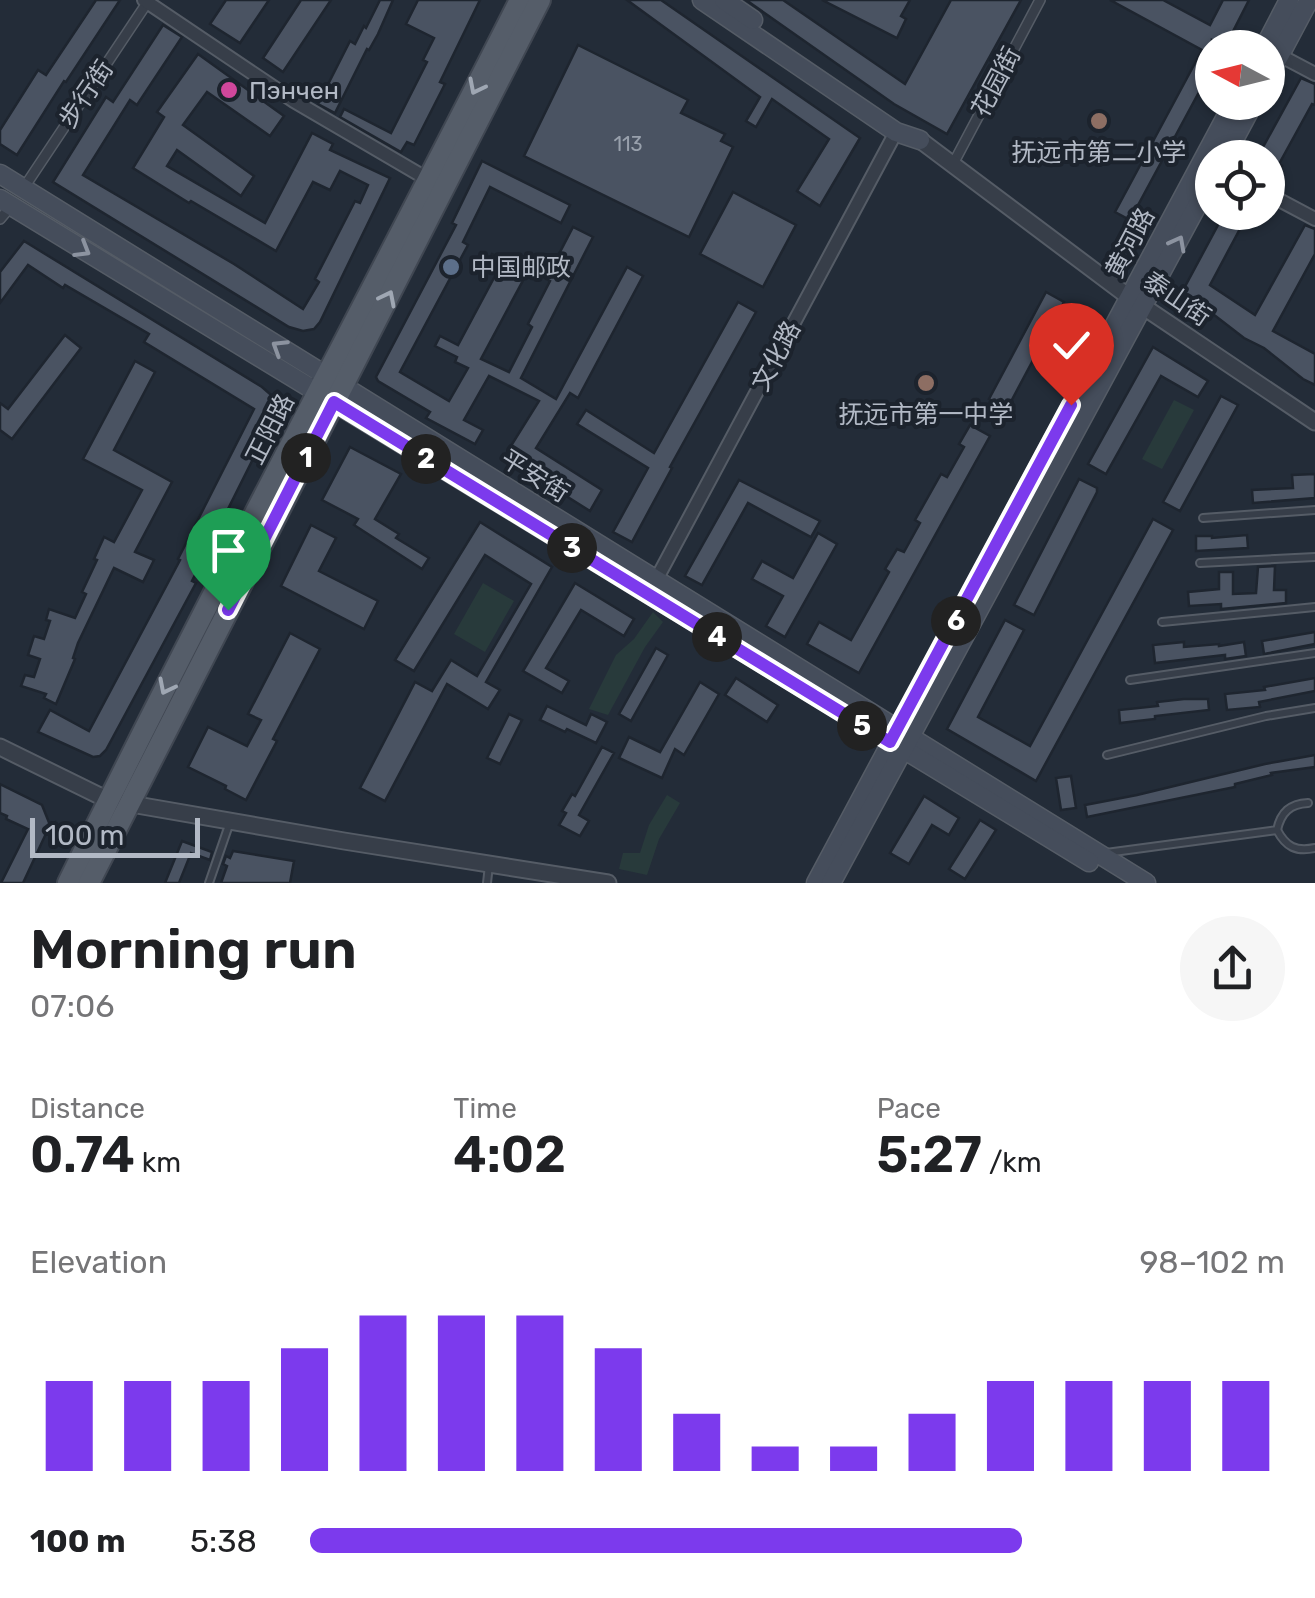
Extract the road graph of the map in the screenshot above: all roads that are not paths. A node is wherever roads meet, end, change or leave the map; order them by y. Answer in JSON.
{"nodes":[{"id":1,"x":520,"y":0,"type":"edge"},
{"id":2,"x":540,"y":0,"type":"edge"},
{"id":3,"x":702,"y":0,"type":"edge"},
{"id":4,"x":724,"y":0,"type":"edge"},
{"id":5,"x":1040,"y":0,"type":"edge"},
{"id":6,"x":1289,"y":0,"type":"edge"},
{"id":7,"x":1309,"y":0,"type":"edge"},
{"id":8,"x":147,"y":1,"type":"edge"},
{"id":9,"x":1279,"y":30,"type":"edge"},
{"id":10,"x":1285,"y":33,"type":"edge"},
{"id":11,"x":1285,"y":58,"type":"edge"},
{"id":12,"x":1315,"y":74,"type":"edge"},
{"id":13,"x":1225,"y":120,"type":"edge"},
{"id":14,"x":896,"y":132,"type":"junction"},
{"id":15,"x":920,"y":140,"type":"junction"},
{"id":16,"x":952,"y":164,"type":"junction"},
{"id":17,"x":0,"y":174,"type":"edge"},
{"id":18,"x":430,"y":180,"type":"junction"},
{"id":19,"x":24,"y":188,"type":"junction"},
{"id":20,"x":1285,"y":203,"type":"edge"},
{"id":21,"x":1195,"y":206,"type":"edge"},
{"id":22,"x":4,"y":208,"type":"edge"},
{"id":23,"x":1315,"y":219,"type":"edge"},
{"id":24,"x":1136,"y":302,"type":"junction"},
{"id":25,"x":330,"y":389,"type":"junction"},
{"id":26,"x":1315,"y":422,"type":"edge"},
{"id":27,"x":1315,"y":510,"type":"edge"},
{"id":28,"x":1203,"y":518,"type":"dead end"},
{"id":29,"x":1315,"y":557,"type":"edge"},
{"id":30,"x":1200,"y":563,"type":"dead end"},
{"id":31,"x":656,"y":580,"type":"junction"},
{"id":32,"x":1315,"y":607,"type":"edge"},
{"id":33,"x":1162,"y":622,"type":"dead end"},
{"id":34,"x":1315,"y":653,"type":"edge"},
{"id":35,"x":1130,"y":680,"type":"dead end"},
{"id":36,"x":1315,"y":708,"type":"edge"},
{"id":37,"x":900,"y":741,"type":"junction"},
{"id":38,"x":0,"y":747,"type":"edge"},
{"id":39,"x":1107,"y":754,"type":"dead end"},
{"id":40,"x":119,"y":802,"type":"junction"},
{"id":41,"x":1308,"y":802,"type":"dead end"},
{"id":42,"x":230,"y":821,"type":"junction"},
{"id":43,"x":1277,"y":830,"type":"junction"},
{"id":44,"x":1315,"y":848,"type":"edge"},
{"id":45,"x":1100,"y":854,"type":"junction"},
{"id":46,"x":489,"y":864,"type":"junction"},
{"id":47,"x":602,"y":882,"type":"edge"},
{"id":48,"x":68,"y":883,"type":"edge"},
{"id":49,"x":89,"y":883,"type":"edge"},
{"id":50,"x":209,"y":883,"type":"edge"},
{"id":51,"x":487,"y":883,"type":"edge"},
{"id":52,"x":816,"y":883,"type":"edge"},
{"id":53,"x":831,"y":883,"type":"edge"},
{"id":54,"x":1124,"y":883,"type":"edge"},
{"id":55,"x":1146,"y":883,"type":"edge"}],
"edges":[{"from":1,"to":18,"type":"main road","name":"正阳路","one_way":true},
{"from":25,"to":2,"type":"main road","name":"正阳路","one_way":true},
{"from":3,"to":14,"type":"main road","name":"泰山街"},
{"from":4,"to":15,"type":"main road","name":"泰山街"},
{"from":5,"to":16,"type":"street","name":"花园街"},
{"from":6,"to":9,"type":"main road"},
{"from":7,"to":10,"type":"main road"},
{"from":8,"to":18,"type":"street"},
{"from":8,"to":19,"type":"street","name":"步行街"},
{"from":11,"to":12,"type":"street"},
{"from":13,"to":24,"type":"main road","name":"黄河路"},
{"from":14,"to":15,"type":"main road","name":"泰山街"},
{"from":14,"to":31,"type":"street","name":"文化路"},
{"from":15,"to":16,"type":"street","name":"泰山街"},
{"from":16,"to":24,"type":"street","name":"泰山街"},
{"from":17,"to":19,"type":"main road","name":"平安街"},
{"from":18,"to":25,"type":"main road","name":"正阳路"},
{"from":19,"to":22,"type":"street","name":"步行街"},
{"from":25,"to":19,"type":"main road","name":"平安街","one_way":true},
{"from":20,"to":23,"type":"street"},
{"from":24,"to":21,"type":"main road","name":"黄河路","one_way":true},
{"from":22,"to":25,"type":"main road","name":"平安街","one_way":true},
{"from":24,"to":26,"type":"street","name":"泰山街"},
{"from":24,"to":37,"type":"main road","name":"黄河路"},
{"from":25,"to":31,"type":"main road","name":"平安街"},
{"from":25,"to":37,"type":"main road","name":"平安街"},
{"from":25,"to":40,"type":"main road","name":"正阳路"},
{"from":27,"to":28,"type":"lane"},
{"from":29,"to":30,"type":"lane"},
{"from":31,"to":37,"type":"main road","name":"平安街"},
{"from":32,"to":33,"type":"lane"},
{"from":34,"to":35,"type":"lane"},
{"from":36,"to":39,"type":"lane"},
{"from":37,"to":45,"type":"main road","name":"平安街"},
{"from":37,"to":52,"type":"main road","name":"黄河路"},
{"from":37,"to":53,"type":"main road","name":"黄河路"},
{"from":37,"to":54,"type":"main road","name":"平安街"},
{"from":38,"to":40,"type":"street"},
{"from":40,"to":42,"type":"street"},
{"from":40,"to":48,"type":"main road","name":"正阳路"},
{"from":40,"to":49,"type":"main road","name":"正阳路"},
{"from":41,"to":43,"type":"lane"},
{"from":42,"to":46,"type":"street"},
{"from":42,"to":50,"type":"lane"},
{"from":43,"to":44,"type":"lane"},
{"from":43,"to":45,"type":"lane"},
{"from":45,"to":55,"type":"main road","name":"平安街"},
{"from":46,"to":47,"type":"street"},
{"from":46,"to":51,"type":"lane"}]}
